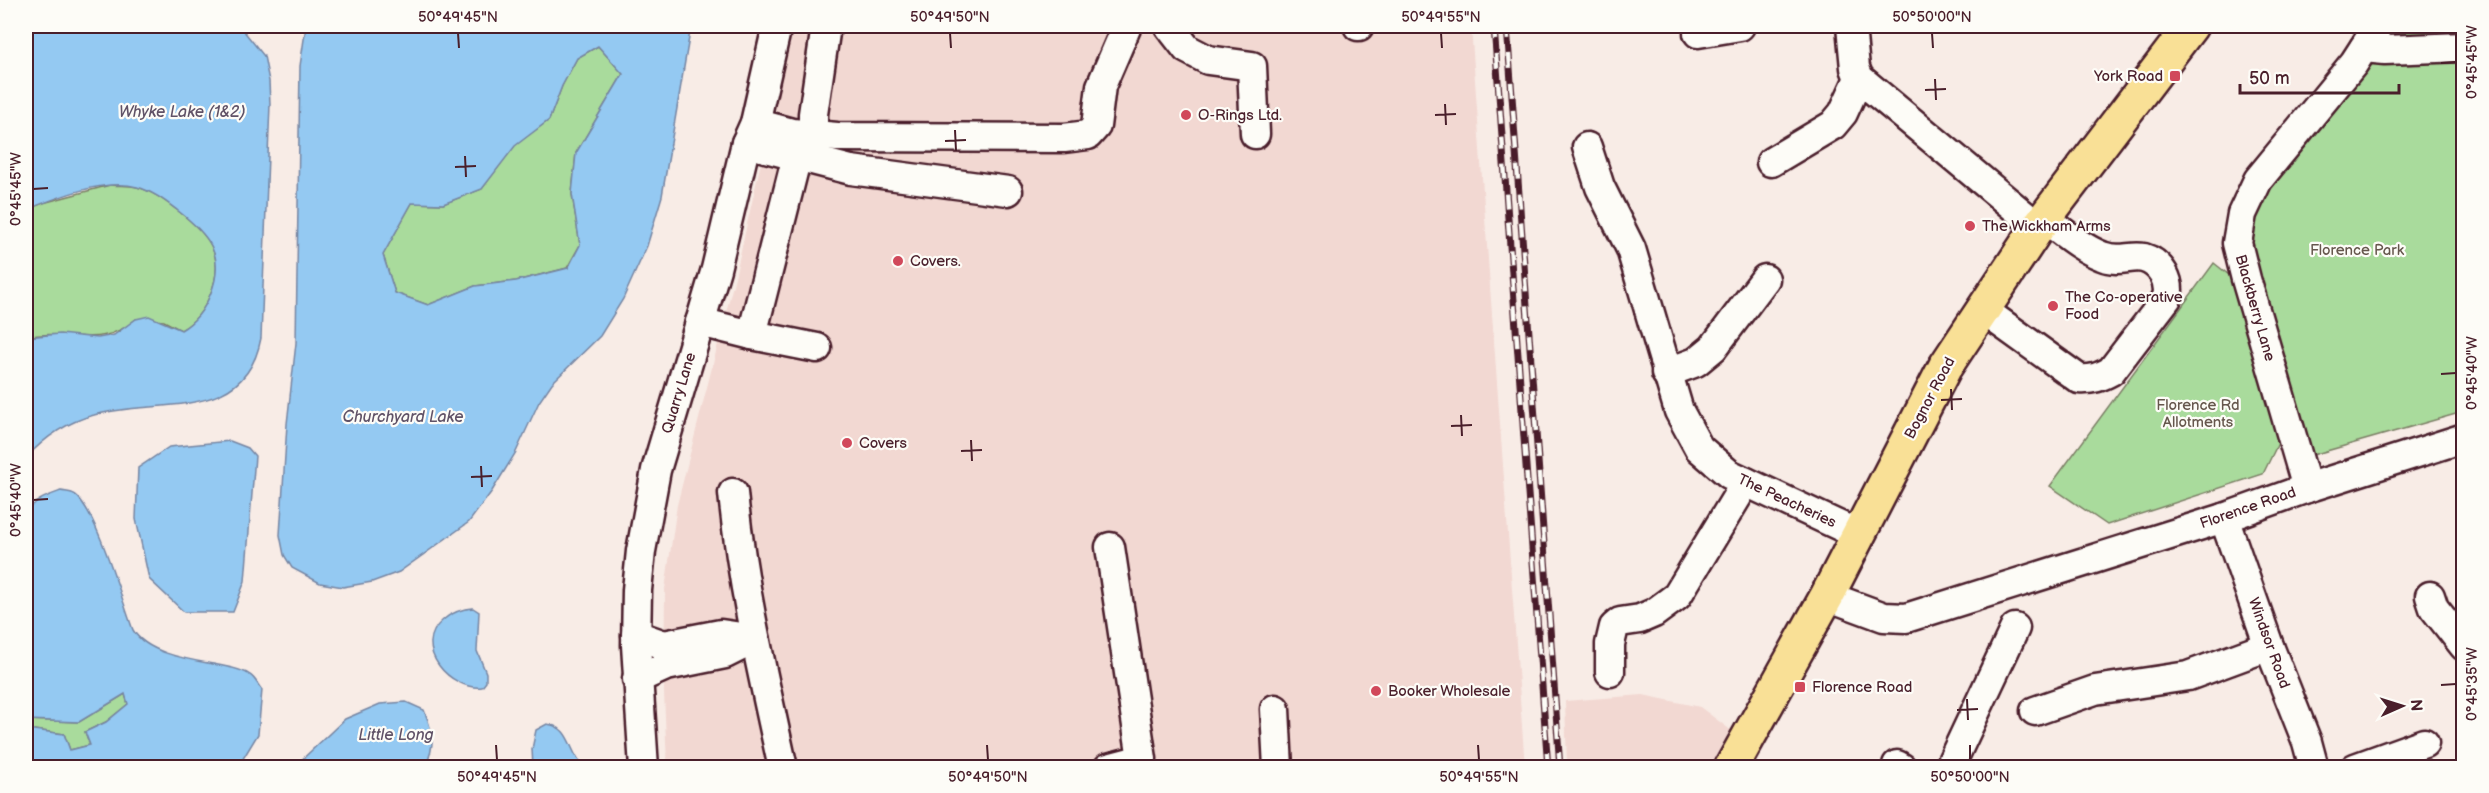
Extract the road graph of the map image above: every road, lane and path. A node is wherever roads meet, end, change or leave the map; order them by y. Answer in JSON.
{"nodes":[{"id":1,"x":777,"y":26,"type":"edge"},
{"id":2,"x":1127,"y":26,"type":"edge"},
{"id":3,"x":1169,"y":26,"type":"edge"},
{"id":4,"x":1740,"y":26,"type":"edge"},
{"id":5,"x":1851,"y":26,"type":"edge"},
{"id":6,"x":2191,"y":26,"type":"edge"},
{"id":7,"x":825,"y":33,"type":"dead end"},
{"id":8,"x":1698,"y":33,"type":"dead end"},
{"id":9,"x":2371,"y":37,"type":"edge"},
{"id":10,"x":2463,"y":47,"type":"edge"},
{"id":11,"x":1859,"y":78,"type":"junction"},
{"id":12,"x":750,"y":133,"type":"junction"},
{"id":13,"x":1255,"y":134,"type":"dead end"},
{"id":14,"x":805,"y":145,"type":"junction"},
{"id":15,"x":1587,"y":147,"type":"dead end"},
{"id":16,"x":1771,"y":162,"type":"dead end"},
{"id":17,"x":1008,"y":191,"type":"dead end"},
{"id":18,"x":2041,"y":222,"type":"junction"},
{"id":19,"x":1765,"y":279,"type":"dead end"},
{"id":20,"x":1983,"y":310,"type":"junction"},
{"id":21,"x":700,"y":322,"type":"junction"},
{"id":22,"x":752,"y":335,"type":"junction"},
{"id":23,"x":818,"y":348,"type":"dead end"},
{"id":24,"x":1666,"y":373,"type":"junction"},
{"id":25,"x":2463,"y":438,"type":"edge"},
{"id":26,"x":1746,"y":482,"type":"junction"},
{"id":27,"x":2307,"y":488,"type":"junction"},
{"id":28,"x":734,"y":493,"type":"dead end"},
{"id":29,"x":2224,"y":518,"type":"junction"},
{"id":30,"x":1857,"y":534,"type":"junction"},
{"id":31,"x":1110,"y":547,"type":"dead end"},
{"id":32,"x":1827,"y":596,"type":"junction"},
{"id":33,"x":2430,"y":596,"type":"dead end"},
{"id":34,"x":2015,"y":628,"type":"dead end"},
{"id":35,"x":636,"y":635,"type":"junction"},
{"id":36,"x":755,"y":639,"type":"junction"},
{"id":37,"x":2269,"y":646,"type":"junction"},
{"id":38,"x":2463,"y":646,"type":"edge"},
{"id":39,"x":1610,"y":672,"type":"dead end"},
{"id":40,"x":637,"y":679,"type":"junction"},
{"id":41,"x":1275,"y":709,"type":"dead end"},
{"id":42,"x":2035,"y":711,"type":"dead end"},
{"id":43,"x":2424,"y":743,"type":"dead end"},
{"id":44,"x":1148,"y":763,"type":"edge"},
{"id":45,"x":644,"y":768,"type":"edge"},
{"id":46,"x":783,"y":768,"type":"edge"},
{"id":47,"x":1108,"y":768,"type":"edge"},
{"id":48,"x":1278,"y":768,"type":"edge"},
{"id":49,"x":1731,"y":768,"type":"edge"},
{"id":50,"x":1949,"y":768,"type":"edge"},
{"id":51,"x":2314,"y":768,"type":"edge"},
{"id":52,"x":2355,"y":768,"type":"edge"}],
"edges":[{"from":1,"to":12,"type":"street","name":"Quarry Lane"},
{"from":2,"to":14,"type":"street"},
{"from":3,"to":13,"type":"street"},
{"from":4,"to":8,"type":"street"},
{"from":5,"to":11,"type":"street"},
{"from":6,"to":18,"type":"main road","name":"Bognor Road"},
{"from":7,"to":14,"type":"street"},
{"from":9,"to":10,"type":"street"},
{"from":9,"to":27,"type":"street","name":"Blackberry Lane"},
{"from":11,"to":16,"type":"street"},
{"from":11,"to":18,"type":"street"},
{"from":12,"to":14,"type":"street"},
{"from":12,"to":21,"type":"street","name":"Quarry Lane"},
{"from":14,"to":17,"type":"street"},
{"from":14,"to":22,"type":"street"},
{"from":15,"to":24,"type":"street","name":"The Peacheries"},
{"from":18,"to":20,"type":"main road","name":"Bognor Road"},
{"from":18,"to":20,"type":"street"},
{"from":19,"to":24,"type":"street"},
{"from":20,"to":30,"type":"main road","name":"Bognor Road"},
{"from":21,"to":22,"type":"street"},
{"from":21,"to":35,"type":"street","name":"Quarry Lane"},
{"from":22,"to":23,"type":"street"},
{"from":24,"to":26,"type":"street","name":"The Peacheries"},
{"from":25,"to":27,"type":"street","name":"Florence Road"},
{"from":26,"to":30,"type":"street","name":"The Peacheries"},
{"from":26,"to":39,"type":"street"},
{"from":27,"to":29,"type":"street","name":"Florence Road"},
{"from":28,"to":36,"type":"street"},
{"from":29,"to":32,"type":"street","name":"Florence Road"},
{"from":29,"to":37,"type":"street","name":"Windsor Road"},
{"from":30,"to":32,"type":"main road","name":"Bognor Road"},
{"from":31,"to":44,"type":"street"},
{"from":32,"to":49,"type":"main road","name":"Bognor Road"},
{"from":33,"to":38,"type":"street"},
{"from":34,"to":50,"type":"street"},
{"from":35,"to":36,"type":"street"},
{"from":35,"to":40,"type":"street","name":"Quarry Lane"},
{"from":36,"to":40,"type":"street"},
{"from":36,"to":46,"type":"street"},
{"from":37,"to":42,"type":"street"},
{"from":37,"to":51,"type":"street","name":"Windsor Road"},
{"from":40,"to":45,"type":"street","name":"Quarry Lane"},
{"from":41,"to":48,"type":"street"},
{"from":43,"to":52,"type":"street"},
{"from":44,"to":47,"type":"street"}]}
